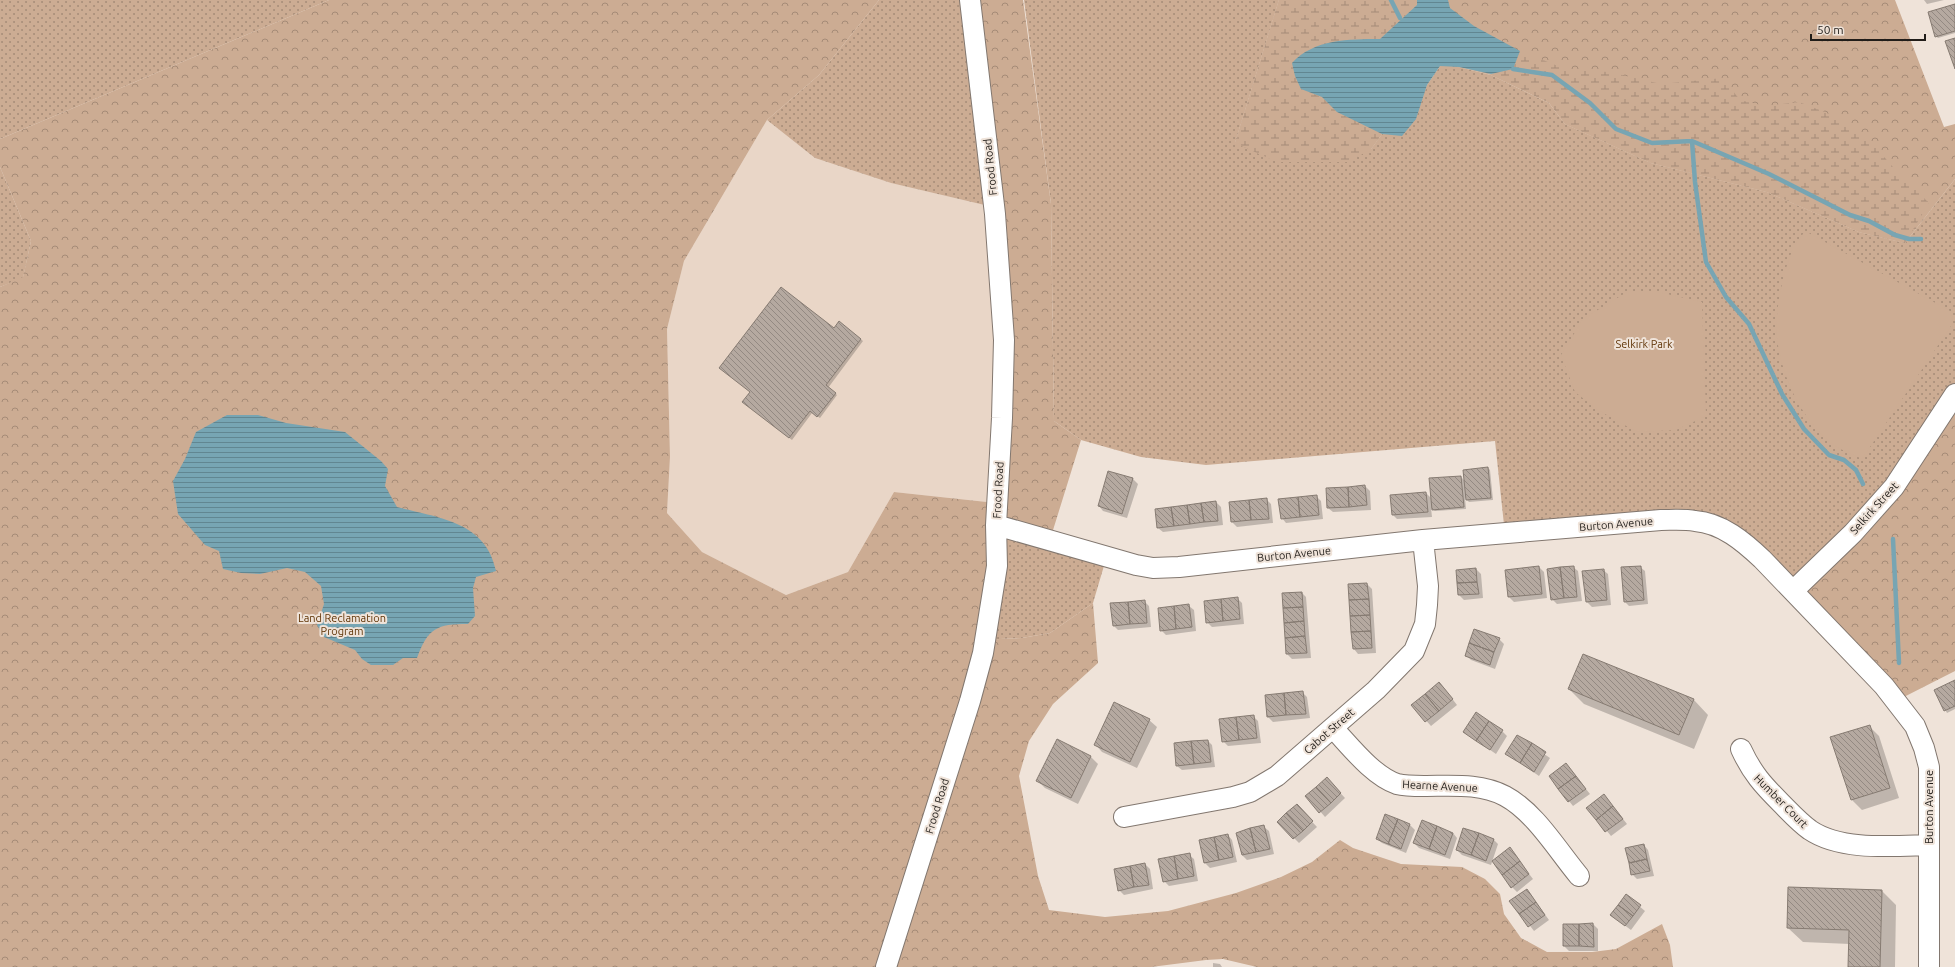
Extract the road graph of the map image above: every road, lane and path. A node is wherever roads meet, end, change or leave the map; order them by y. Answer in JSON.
{"nodes":[{"id":1,"x":970,"y":0,"type":"edge"},
{"id":2,"x":1955,"y":394,"type":"edge"},
{"id":3,"x":996,"y":525,"type":"junction"},
{"id":4,"x":1423,"y":540,"type":"junction"},
{"id":5,"x":1793,"y":591,"type":"junction"},
{"id":6,"x":1333,"y":728,"type":"junction"},
{"id":7,"x":1741,"y":749,"type":"dead end"},
{"id":8,"x":1124,"y":817,"type":"dead end"},
{"id":9,"x":1929,"y":845,"type":"junction"},
{"id":10,"x":1579,"y":876,"type":"dead end"},
{"id":11,"x":886,"y":967,"type":"edge"},
{"id":12,"x":1929,"y":967,"type":"edge"}],
"edges":[{"from":1,"to":3,"type":"street","name":"Frood Road"},
{"from":2,"to":5,"type":"street","name":"Selkirk Street"},
{"from":3,"to":4,"type":"street","name":"Burton Avenue"},
{"from":3,"to":11,"type":"street","name":"Frood Road"},
{"from":4,"to":5,"type":"street","name":"Burton Avenue"},
{"from":4,"to":6,"type":"street","name":"Cabot Street"},
{"from":5,"to":9,"type":"street","name":"Burton Avenue"},
{"from":6,"to":8,"type":"street","name":"Cabot Street"},
{"from":6,"to":10,"type":"street","name":"Hearne Avenue"},
{"from":7,"to":9,"type":"street","name":"Humber Court"},
{"from":9,"to":12,"type":"street","name":"Burton Avenue"}]}
